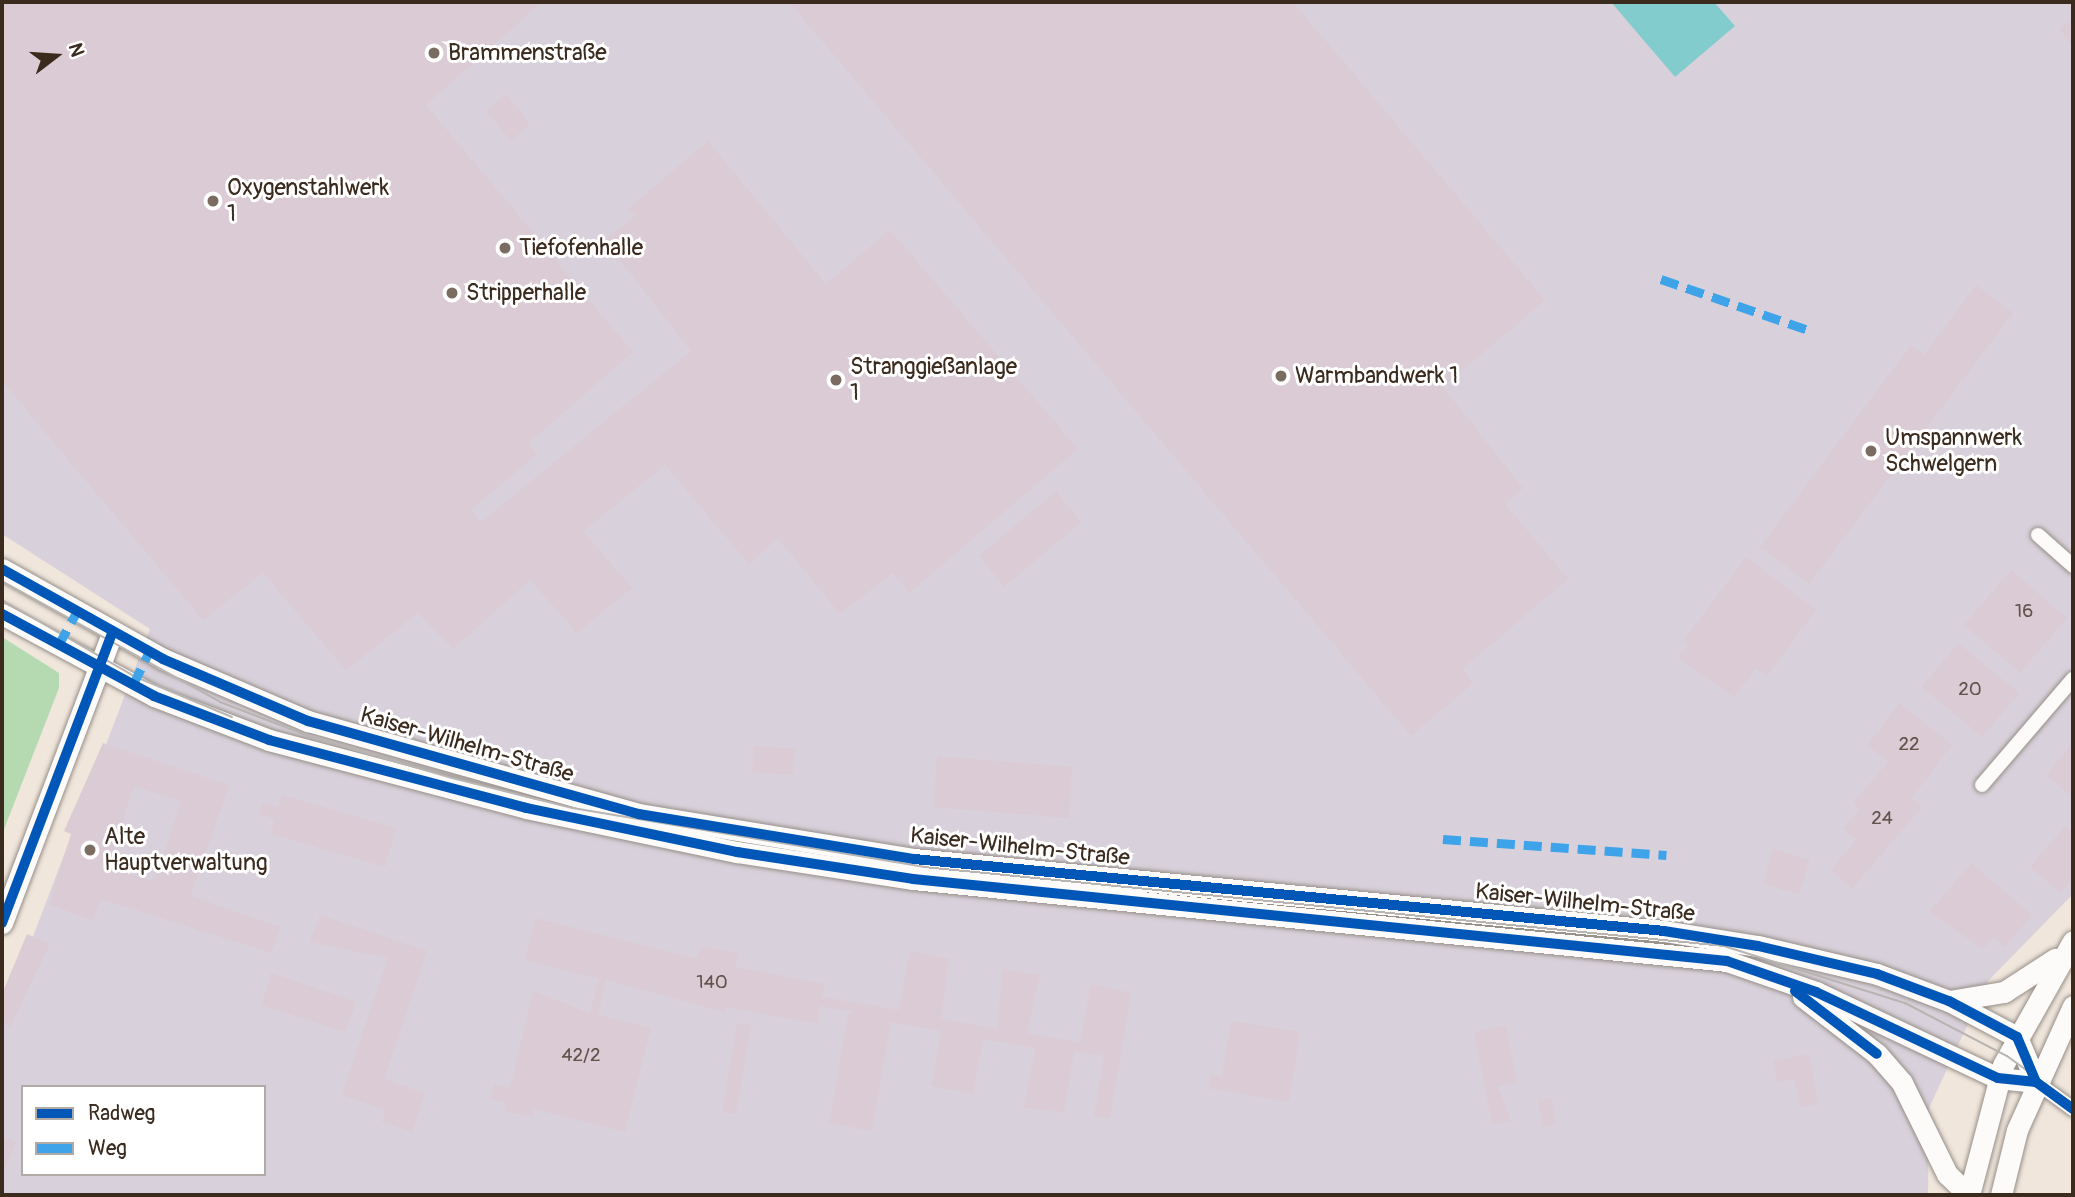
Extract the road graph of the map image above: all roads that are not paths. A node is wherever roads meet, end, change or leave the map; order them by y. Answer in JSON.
{"nodes":[{"id":1,"x":2038,"y":535,"type":"dead end"},
{"id":2,"x":2073,"y":566,"type":"edge"},
{"id":3,"x":2,"y":569,"type":"edge"},
{"id":4,"x":2,"y":614,"type":"edge"},
{"id":5,"x":112,"y":632,"type":"junction"},
{"id":6,"x":98,"y":667,"type":"junction"},
{"id":7,"x":2073,"y":679,"type":"edge"},
{"id":8,"x":1982,"y":785,"type":"dead end"},
{"id":9,"x":1407,"y":916,"type":"junction"},
{"id":10,"x":2,"y":923,"type":"edge"},
{"id":11,"x":2069,"y":946,"type":"edge"},
{"id":12,"x":1784,"y":983,"type":"junction"},
{"id":13,"x":1949,"y":1001,"type":"junction"},
{"id":14,"x":2073,"y":1006,"type":"edge"},
{"id":15,"x":2017,"y":1037,"type":"junction"},
{"id":16,"x":1998,"y":1078,"type":"junction"},
{"id":17,"x":2036,"y":1082,"type":"junction"},
{"id":18,"x":2073,"y":1109,"type":"edge"},
{"id":19,"x":1969,"y":1195,"type":"edge"},
{"id":20,"x":2001,"y":1195,"type":"edge"}],
"edges":[{"from":1,"to":2,"type":"street"},
{"from":3,"to":5,"type":"main road","name":"Kaiser-Wilhelm-Straße"},
{"from":4,"to":6,"type":"main road","name":"Kaiser-Wilhelm-Straße"},
{"from":5,"to":6,"type":"main road"},
{"from":5,"to":9,"type":"main road","name":"Kaiser-Wilhelm-Straße"},
{"from":6,"to":9,"type":"main road","name":"Kaiser-Wilhelm-Straße"},
{"from":6,"to":10,"type":"main road"},
{"from":7,"to":8,"type":"street"},
{"from":9,"to":12,"type":"main road","name":"Kaiser-Wilhelm-Straße"},
{"from":9,"to":13,"type":"main road","name":"Kaiser-Wilhelm-Straße"},
{"from":11,"to":13,"type":"main road"},
{"from":11,"to":15,"type":"main road"},
{"from":12,"to":16,"type":"main road","name":"Kaiser-Wilhelm-Straße"},
{"from":12,"to":19,"type":"main road"},
{"from":13,"to":15,"type":"main road","name":"Kaiser-Wilhelm-Straße"},
{"from":14,"to":17,"type":"main road"},
{"from":15,"to":16,"type":"main road"},
{"from":15,"to":17,"type":"main road"},
{"from":16,"to":17,"type":"main road","name":"Kaiser-Wilhelm-Straße"},
{"from":16,"to":19,"type":"main road"},
{"from":17,"to":18,"type":"street"},
{"from":17,"to":20,"type":"main road"}]}
